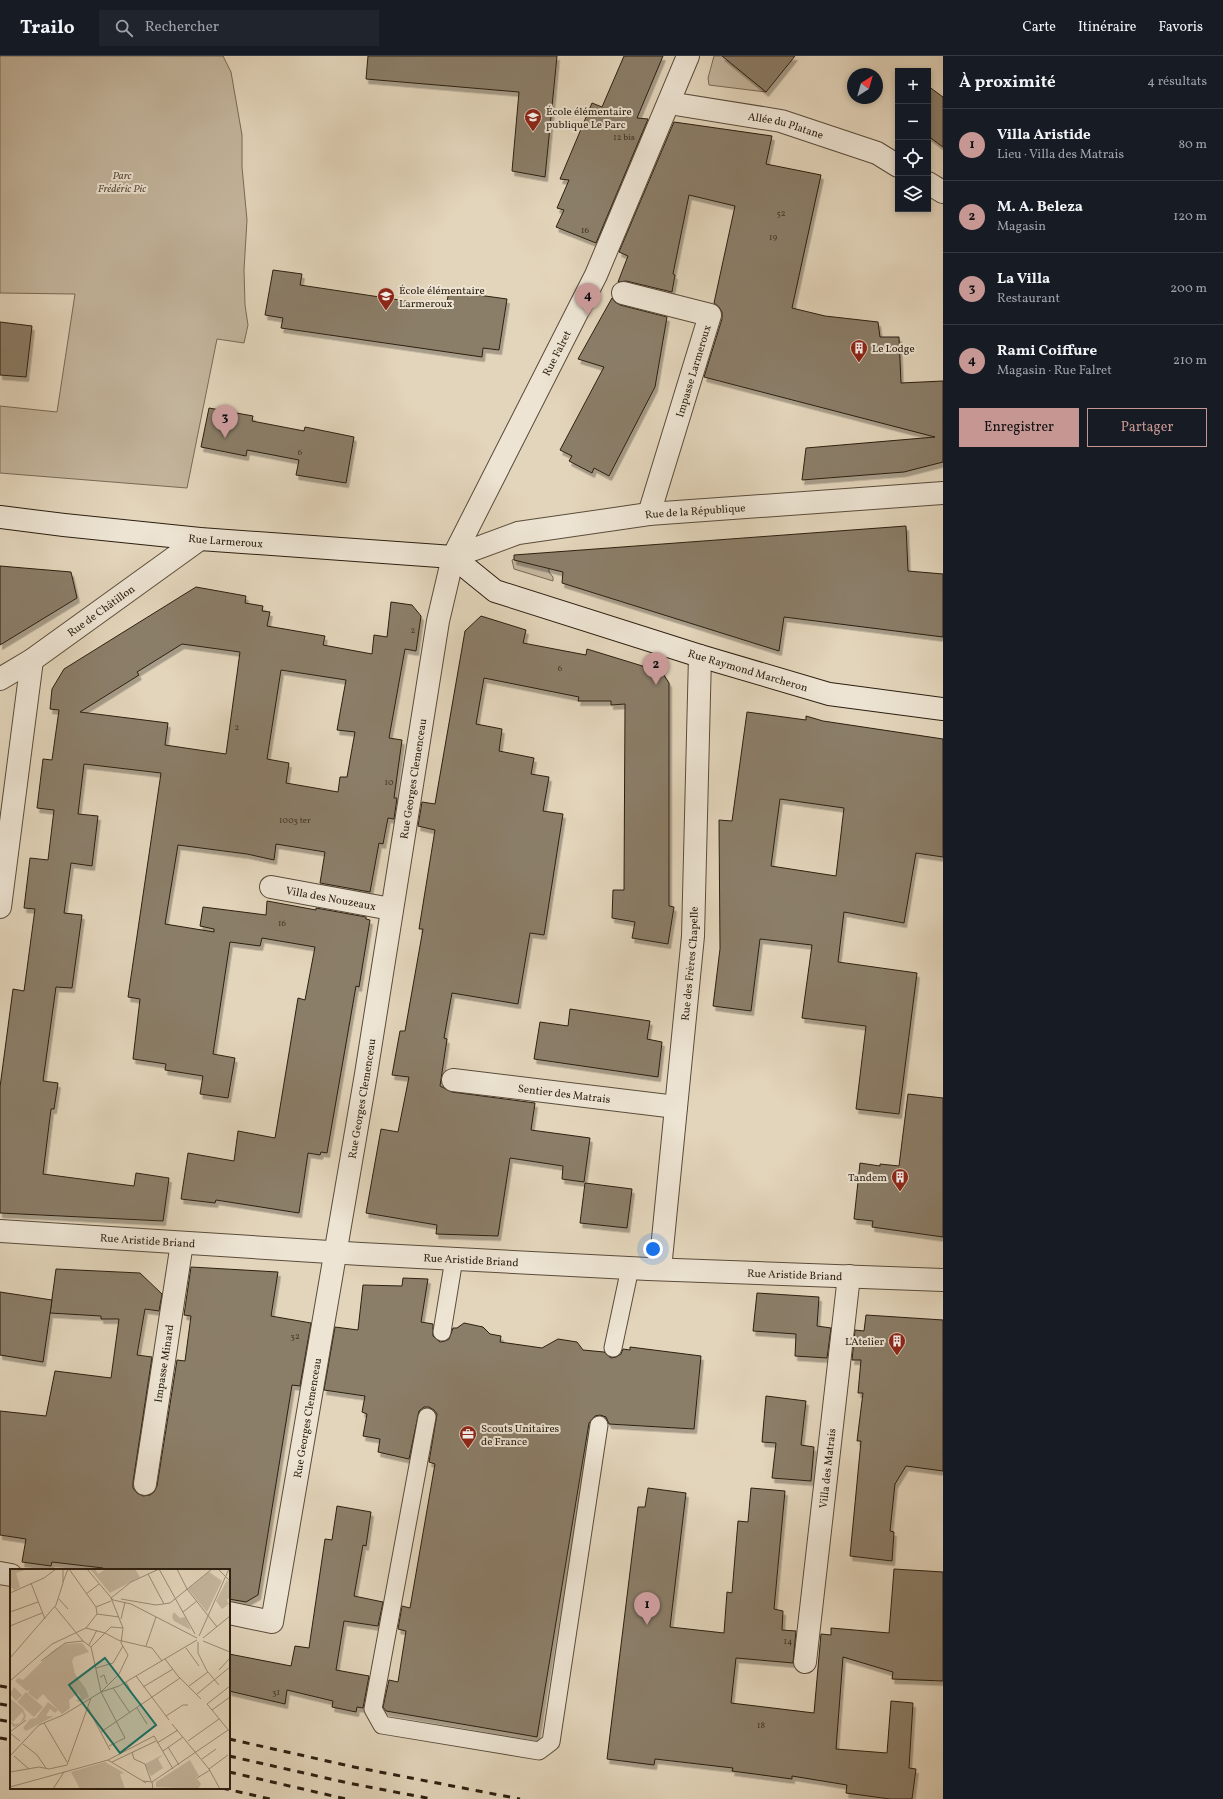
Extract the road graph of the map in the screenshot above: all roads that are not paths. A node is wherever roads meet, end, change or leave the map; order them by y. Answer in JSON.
{"nodes":[{"id":1,"x":688,"y":56,"type":"edge"},
{"id":2,"x":669,"y":103,"type":"junction"},
{"id":3,"x":895,"y":164,"type":"edge"},
{"id":4,"x":931,"y":185,"type":"edge"},
{"id":5,"x":943,"y":192,"type":"edge"},
{"id":6,"x":623,"y":293,"type":"dead end"},
{"id":7,"x":943,"y":493,"type":"edge"},
{"id":8,"x":649,"y":514,"type":"junction"},
{"id":9,"x":0,"y":517,"type":"edge"},
{"id":10,"x":200,"y":539,"type":"junction"},
{"id":11,"x":453,"y":557,"type":"junction"},
{"id":12,"x":700,"y":656,"type":"junction"},
{"id":13,"x":32,"y":660,"type":"junction"},
{"id":14,"x":0,"y":679,"type":"edge"},
{"id":15,"x":943,"y":709,"type":"edge"},
{"id":16,"x":271,"y":887,"type":"dead end"},
{"id":17,"x":0,"y":908,"type":"edge"},
{"id":18,"x":391,"y":909,"type":"junction"},
{"id":19,"x":453,"y":1080,"type":"dead end"},
{"id":20,"x":676,"y":1107,"type":"junction"},
{"id":21,"x":0,"y":1231,"type":"edge"},
{"id":22,"x":182,"y":1243,"type":"junction"},
{"id":23,"x":336,"y":1253,"type":"junction"},
{"id":24,"x":454,"y":1259,"type":"junction"},
{"id":25,"x":630,"y":1268,"type":"junction"},
{"id":26,"x":660,"y":1269,"type":"junction"},
{"id":27,"x":848,"y":1276,"type":"junction"},
{"id":28,"x":943,"y":1280,"type":"edge"},
{"id":29,"x":442,"y":1332,"type":"dead end"},
{"id":30,"x":613,"y":1348,"type":"dead end"},
{"id":31,"x":427,"y":1417,"type":"dead end"},
{"id":32,"x":600,"y":1425,"type":"dead end"},
{"id":33,"x":145,"y":1484,"type":"dead end"},
{"id":34,"x":0,"y":1573,"type":"edge"},
{"id":35,"x":10,"y":1575,"type":"edge"},
{"id":36,"x":230,"y":1613,"type":"edge"},
{"id":37,"x":805,"y":1662,"type":"dead end"}],
"edges":[{"from":1,"to":2,"type":"street","name":"Rue Falret"},
{"from":2,"to":3,"type":"street","name":"Allée du Platane"},
{"from":2,"to":11,"type":"street","name":"Rue Falret"},
{"from":4,"to":5,"type":"street"},
{"from":6,"to":8,"type":"street","name":"Impasse Larmeroux"},
{"from":7,"to":8,"type":"street","name":"Rue de la République"},
{"from":8,"to":11,"type":"street","name":"Rue de la République"},
{"from":9,"to":10,"type":"street","name":"Rue Larmeroux"},
{"from":10,"to":11,"type":"street","name":"Rue Larmeroux"},
{"from":10,"to":13,"type":"street","name":"Rue de Châtillon"},
{"from":11,"to":12,"type":"street","name":"Rue Raymond Marcheron"},
{"from":11,"to":18,"type":"street","name":"Rue Georges Clemenceau"},
{"from":12,"to":15,"type":"street","name":"Rue Raymond Marcheron"},
{"from":12,"to":20,"type":"street","name":"Rue des Frères Chapelle"},
{"from":13,"to":14,"type":"street","name":"Rue de Châtillon"},
{"from":13,"to":17,"type":"street"},
{"from":16,"to":18,"type":"street","name":"Villa des Nouzeaux"},
{"from":18,"to":23,"type":"street","name":"Rue Georges Clemenceau"},
{"from":19,"to":20,"type":"street","name":"Sentier des Matrais"},
{"from":20,"to":26,"type":"street","name":"Rue des Frères Chapelle"},
{"from":21,"to":22,"type":"street","name":"Rue Aristide Briand"},
{"from":22,"to":23,"type":"street","name":"Rue Aristide Briand"},
{"from":22,"to":33,"type":"street","name":"Impasse Minard"},
{"from":23,"to":24,"type":"street","name":"Rue Aristide Briand"},
{"from":23,"to":36,"type":"street","name":"Rue Georges Clemenceau"},
{"from":24,"to":25,"type":"street","name":"Rue Aristide Briand"},
{"from":24,"to":29,"type":"lane"},
{"from":25,"to":26,"type":"street","name":"Rue Aristide Briand"},
{"from":25,"to":30,"type":"lane"},
{"from":26,"to":27,"type":"street","name":"Rue Aristide Briand"},
{"from":27,"to":28,"type":"street","name":"Rue Aristide Briand"},
{"from":27,"to":37,"type":"street","name":"Villa des Matrais"},
{"from":31,"to":32,"type":"lane"},
{"from":34,"to":35,"type":"street"}]}
